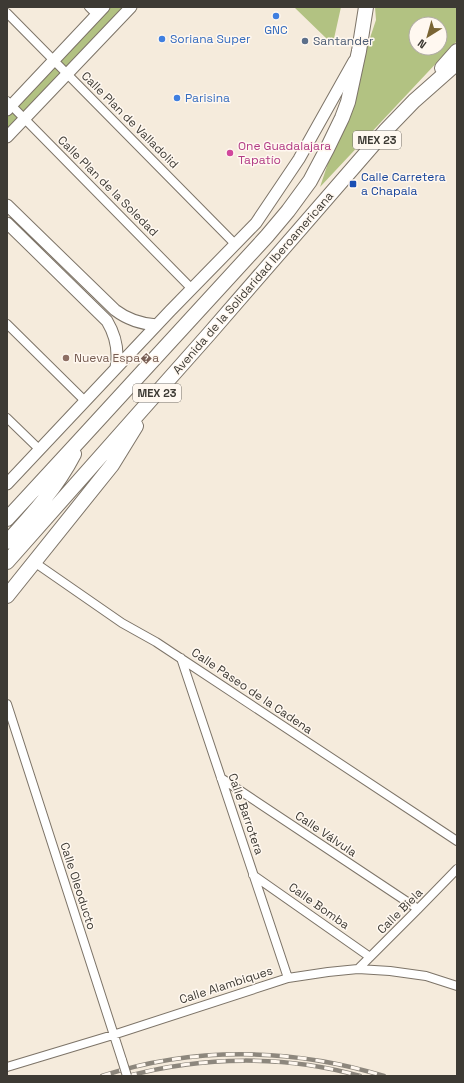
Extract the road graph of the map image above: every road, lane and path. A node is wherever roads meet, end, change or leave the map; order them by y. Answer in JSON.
{"nodes":[{"id":1,"x":89,"y":7,"type":"edge"},
{"id":2,"x":131,"y":7,"type":"edge"},
{"id":3,"x":366,"y":7,"type":"edge"},
{"id":4,"x":100,"y":11,"type":"edge"},
{"id":5,"x":7,"y":13,"type":"edge"},
{"id":6,"x":359,"y":51,"type":"junction"},
{"id":7,"x":457,"y":51,"type":"edge"},
{"id":8,"x":54,"y":60,"type":"junction"},
{"id":9,"x":457,"y":63,"type":"edge"},
{"id":10,"x":67,"y":74,"type":"junction"},
{"id":11,"x":414,"y":101,"type":"junction"},
{"id":12,"x":9,"y":106,"type":"edge"},
{"id":13,"x":25,"y":119,"type":"junction"},
{"id":14,"x":7,"y":137,"type":"edge"},
{"id":15,"x":7,"y":205,"type":"edge"},
{"id":16,"x":7,"y":223,"type":"edge"},
{"id":17,"x":235,"y":244,"type":"junction"},
{"id":18,"x":192,"y":289,"type":"junction"},
{"id":19,"x":7,"y":324,"type":"edge"},
{"id":20,"x":157,"y":324,"type":"junction"},
{"id":21,"x":116,"y":368,"type":"junction"},
{"id":22,"x":160,"y":390,"type":"junction"},
{"id":23,"x":85,"y":401,"type":"junction"},
{"id":24,"x":7,"y":418,"type":"edge"},
{"id":25,"x":79,"y":441,"type":"junction"},
{"id":26,"x":39,"y":449,"type":"junction"},
{"id":27,"x":7,"y":484,"type":"edge"},
{"id":28,"x":7,"y":519,"type":"edge"},
{"id":29,"x":7,"y":542,"type":"edge"},
{"id":30,"x":7,"y":562,"type":"edge"},
{"id":31,"x":34,"y":562,"type":"junction"},
{"id":32,"x":7,"y":596,"type":"edge"},
{"id":33,"x":181,"y":658,"type":"junction"},
{"id":34,"x":7,"y":704,"type":"edge"},
{"id":35,"x":221,"y":778,"type":"junction"},
{"id":36,"x":457,"y":841,"type":"edge"},
{"id":37,"x":457,"y":869,"type":"edge"},
{"id":38,"x":254,"y":875,"type":"junction"},
{"id":39,"x":418,"y":909,"type":"junction"},
{"id":40,"x":370,"y":957,"type":"junction"},
{"id":41,"x":358,"y":969,"type":"junction"},
{"id":42,"x":288,"y":978,"type":"junction"},
{"id":43,"x":457,"y":986,"type":"edge"},
{"id":44,"x":113,"y":1035,"type":"junction"},
{"id":45,"x":7,"y":1067,"type":"edge"},
{"id":46,"x":127,"y":1076,"type":"edge"}],
"edges":[{"from":1,"to":4,"type":"street"},
{"from":2,"to":10,"type":"street"},
{"from":3,"to":6,"type":"highway","name":"Avenida de la Solidaridad Iberoamericana","number":"MEX 23"},
{"from":4,"to":8,"type":"street"},
{"from":5,"to":8,"type":"street","name":"Calle Plan de Valladolid"},
{"from":6,"to":17,"type":"street"},
{"from":6,"to":25,"type":"highway","name":"Avenida de la Solidaridad Iberoamericana","number":"MEX 23"},
{"from":7,"to":11,"type":"highway"},
{"from":8,"to":10,"type":"street","name":"Calle Plan de Valladolid"},
{"from":8,"to":12,"type":"street"},
{"from":9,"to":11,"type":"highway","name":"Avenida de la Solidaridad Iberoamericana","number":"MEX 23"},
{"from":10,"to":13,"type":"street"},
{"from":10,"to":17,"type":"street","name":"Calle Plan de Valladolid"},
{"from":11,"to":22,"type":"highway","name":"Avenida de la Solidaridad Iberoamericana","number":"MEX 23"},
{"from":12,"to":13,"type":"street","name":"Calle Plan de la Soledad"},
{"from":13,"to":14,"type":"street"},
{"from":13,"to":18,"type":"street","name":"Calle Plan de la Soledad"},
{"from":15,"to":20,"type":"street"},
{"from":16,"to":21,"type":"street"},
{"from":17,"to":18,"type":"street"},
{"from":18,"to":20,"type":"street"},
{"from":19,"to":23,"type":"street"},
{"from":20,"to":21,"type":"street"},
{"from":21,"to":23,"type":"street"},
{"from":22,"to":30,"type":"highway","name":"Avenida de la Solidaridad Iberoamericana","number":"MEX 23"},
{"from":22,"to":31,"type":"highway"},
{"from":23,"to":26,"type":"street"},
{"from":24,"to":26,"type":"street"},
{"from":25,"to":28,"type":"highway","name":"Avenida de la Solidaridad Iberoamericana","number":"MEX 23"},
{"from":25,"to":29,"type":"highway"},
{"from":26,"to":27,"type":"street"},
{"from":31,"to":32,"type":"highway"},
{"from":31,"to":33,"type":"street","name":"Calle Paseo de la Cadena"},
{"from":33,"to":35,"type":"street","name":"Calle Barrotera"},
{"from":33,"to":36,"type":"street","name":"Calle Paseo de la Cadena"},
{"from":34,"to":44,"type":"street","name":"Calle Oleoducto"},
{"from":35,"to":38,"type":"street","name":"Calle Barrotera"},
{"from":35,"to":39,"type":"street","name":"Calle Válvula"},
{"from":37,"to":39,"type":"street","name":"Calle Biela"},
{"from":38,"to":40,"type":"street","name":"Calle Bomba"},
{"from":38,"to":42,"type":"street","name":"Calle Barrotera"},
{"from":39,"to":40,"type":"street","name":"Calle Biela"},
{"from":40,"to":41,"type":"street","name":"Calle Biela"},
{"from":41,"to":42,"type":"street","name":"Calle Alambiques"},
{"from":41,"to":43,"type":"street","name":"Calle Alambiques"},
{"from":42,"to":44,"type":"street","name":"Calle Alambiques"},
{"from":44,"to":45,"type":"street","name":"Calle Alambiques"},
{"from":44,"to":46,"type":"street","name":"Calle Oleoducto","bridge":true}]}
